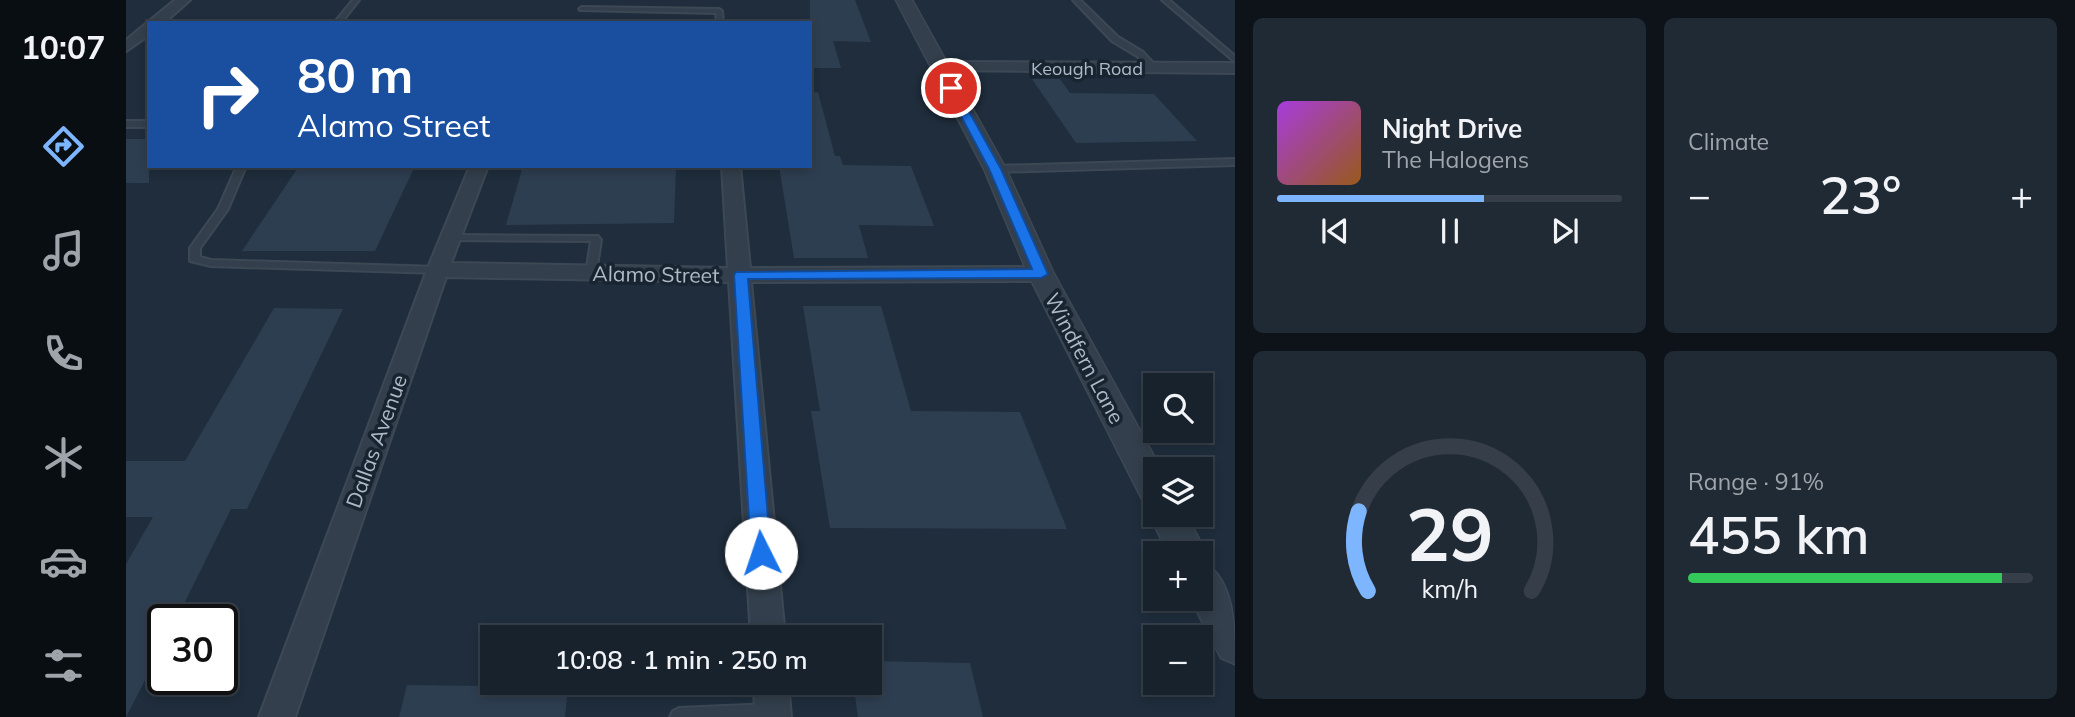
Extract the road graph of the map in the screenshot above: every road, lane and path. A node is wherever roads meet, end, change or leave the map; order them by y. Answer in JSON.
{"nodes":[{"id":1,"x":183,"y":0,"type":"edge"},
{"id":2,"x":356,"y":0,"type":"edge"},
{"id":3,"x":904,"y":0,"type":"edge"},
{"id":4,"x":1076,"y":0,"type":"edge"},
{"id":5,"x":1165,"y":0,"type":"edge"},
{"id":6,"x":582,"y":9,"type":"dead end"},
{"id":7,"x":157,"y":21,"type":"edge"},
{"id":8,"x":339,"y":21,"type":"edge"},
{"id":9,"x":720,"y":21,"type":"edge"},
{"id":10,"x":147,"y":30,"type":"edge"},
{"id":11,"x":126,"y":47,"type":"edge"},
{"id":12,"x":1235,"y":60,"type":"edge"},
{"id":13,"x":940,"y":67,"type":"junction"},
{"id":14,"x":1153,"y":68,"type":"junction"},
{"id":15,"x":1235,"y":68,"type":"edge"},
{"id":16,"x":126,"y":124,"type":"edge"},
{"id":17,"x":147,"y":124,"type":"edge"},
{"id":18,"x":1235,"y":162,"type":"edge"},
{"id":19,"x":241,"y":168,"type":"edge"},
{"id":20,"x":478,"y":168,"type":"edge"},
{"id":21,"x":731,"y":168,"type":"edge"},
{"id":22,"x":995,"y":169,"type":"junction"},
{"id":23,"x":451,"y":238,"type":"junction"},
{"id":24,"x":438,"y":270,"type":"junction"},
{"id":25,"x":591,"y":272,"type":"junction"},
{"id":26,"x":1041,"y":274,"type":"junction"},
{"id":27,"x":741,"y":275,"type":"junction"},
{"id":28,"x":1143,"y":469,"type":"edge"},
{"id":29,"x":1213,"y":604,"type":"edge"},
{"id":30,"x":767,"y":625,"type":"edge"},
{"id":31,"x":1235,"y":645,"type":"edge"},
{"id":32,"x":773,"y":704,"type":"edge"},
{"id":33,"x":277,"y":717,"type":"edge"},
{"id":34,"x":679,"y":717,"type":"edge"}],
"edges":[{"from":1,"to":7,"type":"street"},
{"from":2,"to":8,"type":"lane"},
{"from":3,"to":13,"type":"street","name":"Windfern Lane"},
{"from":4,"to":14,"type":"lane"},
{"from":5,"to":12,"type":"lane"},
{"from":6,"to":9,"type":"lane"},
{"from":10,"to":11,"type":"street"},
{"from":13,"to":14,"type":"street","name":"Keough Road"},
{"from":13,"to":22,"type":"street","name":"Windfern Lane"},
{"from":14,"to":15,"type":"street","name":"Keough Road"},
{"from":16,"to":17,"type":"lane"},
{"from":18,"to":22,"type":"lane"},
{"from":19,"to":24,"type":"lane"},
{"from":20,"to":23,"type":"street","name":"Dallas Avenue"},
{"from":21,"to":27,"type":"street"},
{"from":22,"to":26,"type":"street","name":"Windfern Lane"},
{"from":23,"to":24,"type":"street","name":"Dallas Avenue"},
{"from":23,"to":25,"type":"lane"},
{"from":24,"to":25,"type":"street","name":"Alamo Street"},
{"from":24,"to":33,"type":"street","name":"Dallas Avenue"},
{"from":25,"to":27,"type":"street","name":"Alamo Street"},
{"from":26,"to":27,"type":"street","name":"Alamo Street"},
{"from":26,"to":28,"type":"street","name":"Windfern Lane"},
{"from":27,"to":30,"type":"street"},
{"from":29,"to":31,"type":"street"},
{"from":32,"to":34,"type":"lane"}]}
